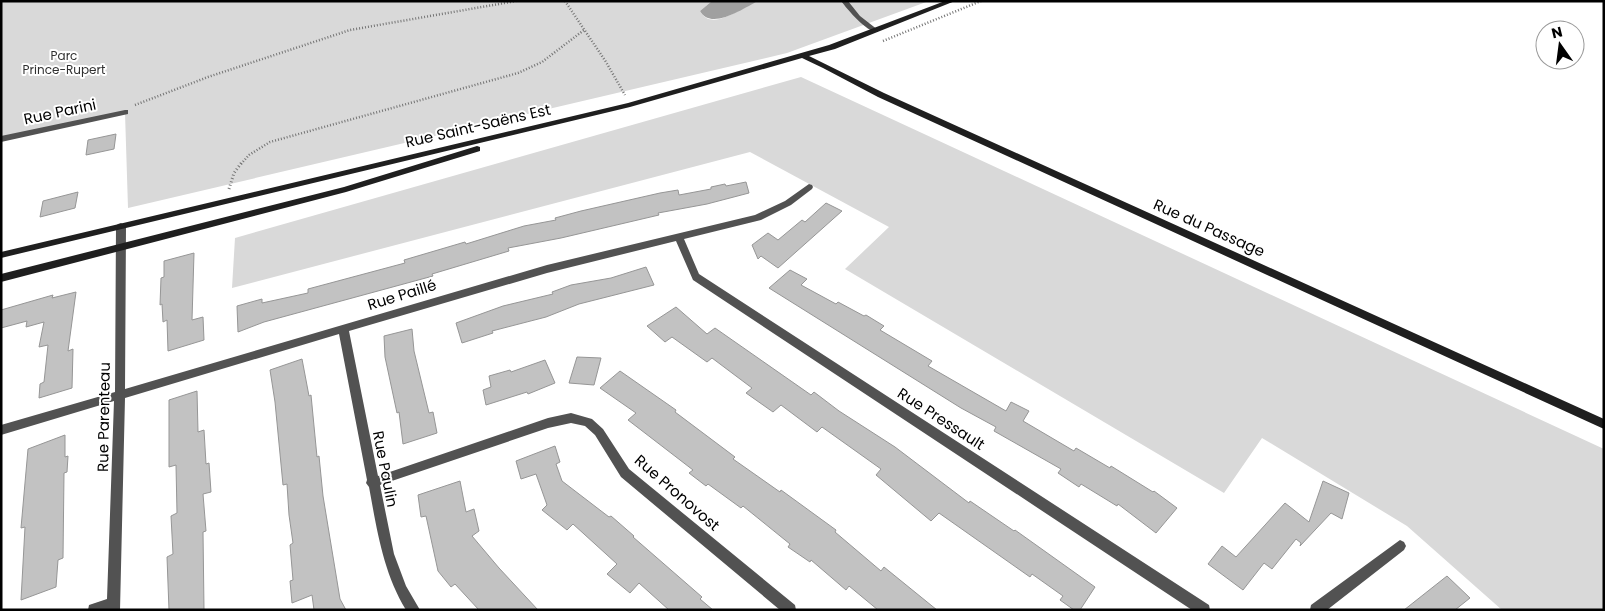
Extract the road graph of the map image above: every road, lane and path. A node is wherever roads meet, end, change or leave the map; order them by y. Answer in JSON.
{"nodes":[{"id":1,"x":516,"y":1,"type":"edge"},
{"id":2,"x":565,"y":1,"type":"edge"},
{"id":3,"x":844,"y":1,"type":"edge"},
{"id":4,"x":952,"y":1,"type":"edge"},
{"id":5,"x":584,"y":30,"type":"junction"},
{"id":6,"x":876,"y":31,"type":"junction"},
{"id":7,"x":803,"y":56,"type":"junction"},
{"id":8,"x":630,"y":105,"type":"junction"},
{"id":9,"x":125,"y":112,"type":"joint"},
{"id":10,"x":566,"y":121,"type":"junction"},
{"id":11,"x":1,"y":139,"type":"edge"},
{"id":12,"x":809,"y":186,"type":"dead end"},
{"id":13,"x":228,"y":200,"type":"junction"},
{"id":14,"x":121,"y":226,"type":"junction"},
{"id":15,"x":679,"y":238,"type":"junction"},
{"id":16,"x":120,"y":248,"type":"junction"},
{"id":17,"x":1,"y":255,"type":"edge"},
{"id":18,"x":1,"y":278,"type":"edge"},
{"id":19,"x":343,"y":329,"type":"junction"},
{"id":20,"x":120,"y":395,"type":"junction"},
{"id":21,"x":1604,"y":424,"type":"edge"},
{"id":22,"x":1,"y":430,"type":"edge"},
{"id":23,"x":372,"y":483,"type":"junction"},
{"id":24,"x":1400,"y":546,"type":"dead end"},
{"id":25,"x":113,"y":606,"type":"edge"},
{"id":26,"x":94,"y":610,"type":"edge"},
{"id":27,"x":414,"y":610,"type":"edge"},
{"id":28,"x":790,"y":610,"type":"edge"},
{"id":29,"x":1204,"y":610,"type":"edge"},
{"id":30,"x":1316,"y":610,"type":"edge"}],
"edges":[{"from":1,"to":9,"type":"path"},
{"from":2,"to":5,"type":"path"},
{"from":3,"to":6,"type":"lane"},
{"from":4,"to":6,"type":"main road"},
{"from":5,"to":8,"type":"path"},
{"from":5,"to":13,"type":"path"},
{"from":6,"to":7,"type":"main road"},
{"from":7,"to":8,"type":"main road"},
{"from":7,"to":21,"type":"main road","name":"Rue du Passage"},
{"from":8,"to":10,"type":"main road"},
{"from":9,"to":11,"type":"street","name":"Rue Parini"},
{"from":10,"to":13,"type":"main road","name":"Rue Saint-Saëns Est"},
{"from":10,"to":16,"type":"main road","name":"Rue Saint-Saëns Est"},
{"from":12,"to":15,"type":"street","name":"Rue Paillé"},
{"from":13,"to":14,"type":"main road","name":"Rue Saint-Saëns Est"},
{"from":14,"to":16,"type":"street","name":"Rue Parenteau"},
{"from":14,"to":17,"type":"main road","name":"Rue Saint-Saëns Est"},
{"from":15,"to":19,"type":"street","name":"Rue Paillé"},
{"from":15,"to":29,"type":"street","name":"Rue Pressault"},
{"from":16,"to":18,"type":"main road","name":"Rue Saint-Saëns Est"},
{"from":16,"to":20,"type":"street","name":"Rue Parenteau"},
{"from":19,"to":20,"type":"street","name":"Rue Paillé"},
{"from":19,"to":23,"type":"street","name":"Rue Paulin"},
{"from":20,"to":22,"type":"street","name":"Rue Paillé"},
{"from":20,"to":25,"type":"street","name":"Rue Parenteau"},
{"from":23,"to":27,"type":"street","name":"Rue Paulin"},
{"from":23,"to":28,"type":"street","name":"Rue Pronovost"},
{"from":24,"to":30,"type":"street"},
{"from":25,"to":26,"type":"street"}]}
